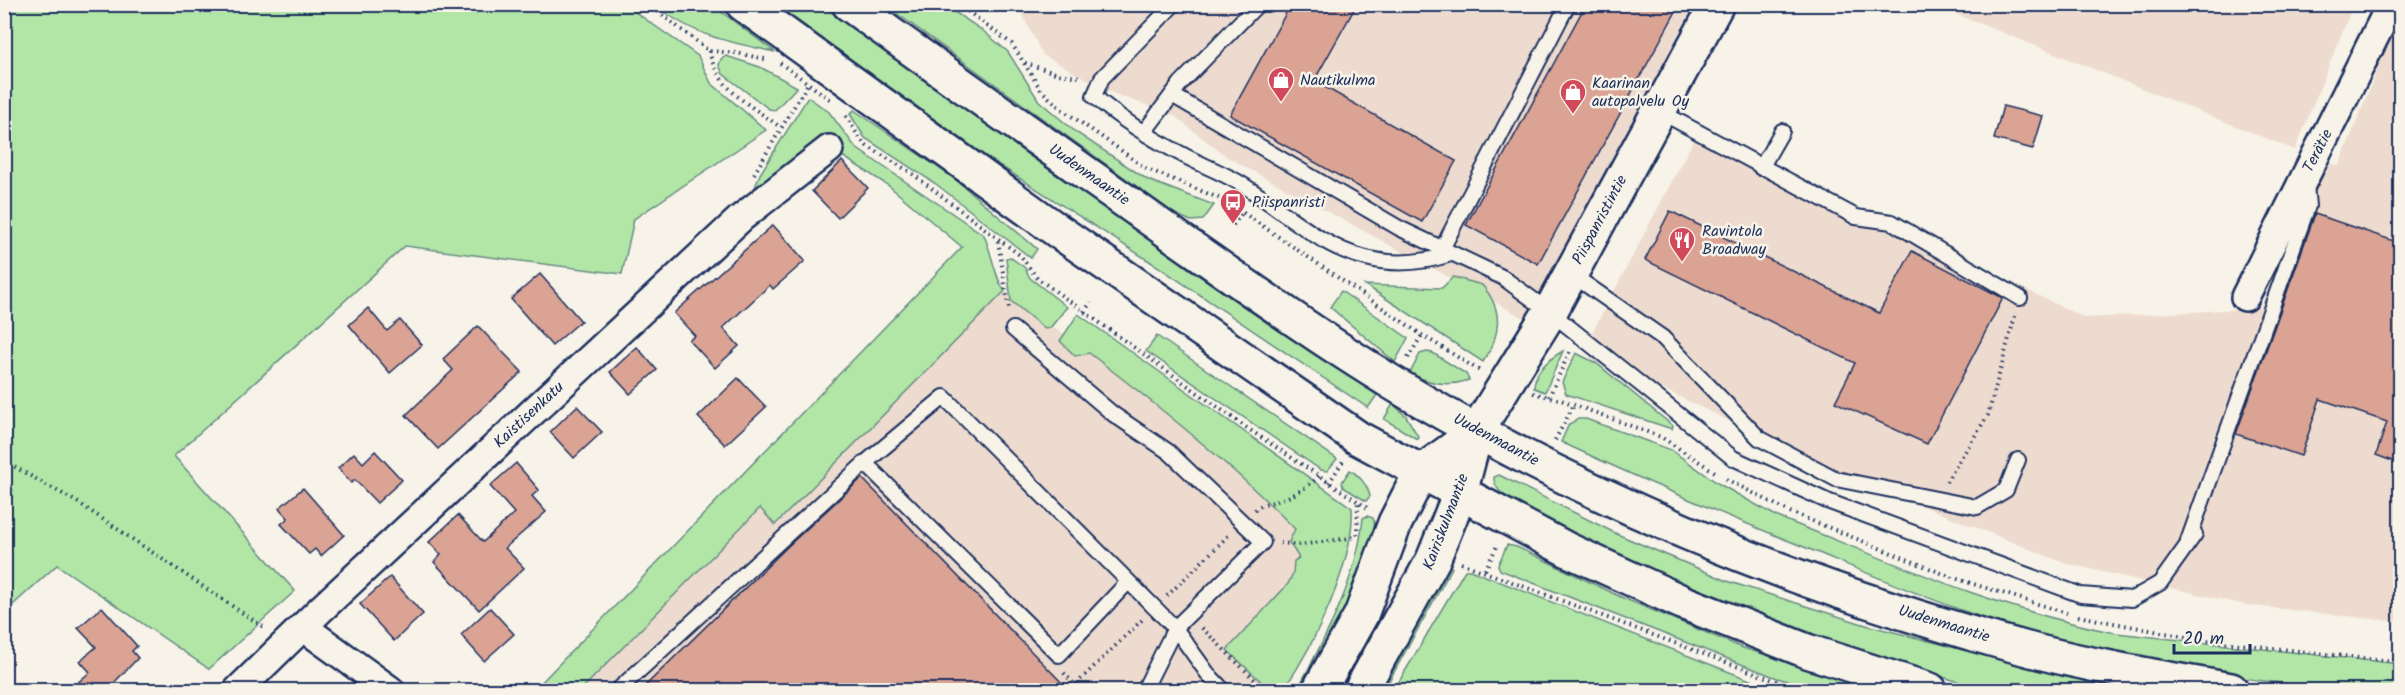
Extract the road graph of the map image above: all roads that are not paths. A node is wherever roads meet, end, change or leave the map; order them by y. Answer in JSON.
{"nodes":[{"id":1,"x":743,"y":4,"type":"edge"},
{"id":2,"x":849,"y":4,"type":"edge"},
{"id":3,"x":1174,"y":4,"type":"edge"},
{"id":4,"x":1258,"y":4,"type":"edge"},
{"id":5,"x":1568,"y":4,"type":"edge"},
{"id":6,"x":1717,"y":4,"type":"edge"},
{"id":7,"x":2391,"y":4,"type":"edge"},
{"id":8,"x":1172,"y":95,"type":"junction"},
{"id":9,"x":1659,"y":111,"type":"junction"},
{"id":10,"x":1145,"y":131,"type":"junction"},
{"id":11,"x":1782,"y":131,"type":"dead end"},
{"id":12,"x":830,"y":149,"type":"dead end"},
{"id":13,"x":1761,"y":168,"type":"junction"},
{"id":14,"x":2305,"y":177,"type":"junction"},
{"id":15,"x":1447,"y":251,"type":"junction"},
{"id":16,"x":1571,"y":274,"type":"junction"},
{"id":17,"x":2245,"y":297,"type":"dead end"},
{"id":18,"x":2020,"y":298,"type":"road end"},
{"id":19,"x":1550,"y":312,"type":"junction"},
{"id":20,"x":1013,"y":329,"type":"road end"},
{"id":21,"x":1476,"y":432,"type":"junction"},
{"id":22,"x":2018,"y":460,"type":"dead end"},
{"id":23,"x":865,"y":463,"type":"junction"},
{"id":24,"x":1421,"y":472,"type":"junction"},
{"id":25,"x":1460,"y":493,"type":"junction"},
{"id":26,"x":2195,"y":534,"type":"dead end"},
{"id":27,"x":2186,"y":548,"type":"junction"},
{"id":28,"x":1128,"y":582,"type":"junction"},
{"id":29,"x":1174,"y":628,"type":"junction"},
{"id":30,"x":296,"y":635,"type":"junction"},
{"id":31,"x":238,"y":690,"type":"edge"},
{"id":32,"x":390,"y":690,"type":"edge"},
{"id":33,"x":618,"y":690,"type":"edge"},
{"id":34,"x":1144,"y":690,"type":"edge"},
{"id":35,"x":1223,"y":690,"type":"edge"},
{"id":36,"x":1319,"y":690,"type":"edge"},
{"id":37,"x":1361,"y":690,"type":"edge"},
{"id":38,"x":1930,"y":690,"type":"edge"},
{"id":39,"x":2231,"y":690,"type":"edge"}],
"edges":[{"from":1,"to":24,"type":"main road"},
{"from":2,"to":21,"type":"main road","name":"Uudenmaantie"},
{"from":3,"to":10,"type":"lane"},
{"from":4,"to":8,"type":"lane"},
{"from":5,"to":15,"type":"lane"},
{"from":6,"to":9,"type":"main road","name":"Piispanristintie"},
{"from":7,"to":14,"type":"street","name":"Terätie"},
{"from":8,"to":10,"type":"lane"},
{"from":8,"to":15,"type":"lane"},
{"from":9,"to":13,"type":"lane"},
{"from":9,"to":16,"type":"main road","name":"Piispanristintie"},
{"from":10,"to":15,"type":"lane"},
{"from":11,"to":13,"type":"lane"},
{"from":12,"to":30,"type":"street","name":"Kaistisenkatu"},
{"from":13,"to":18,"type":"lane"},
{"from":14,"to":17,"type":"street","name":"Terätie"},
{"from":14,"to":27,"type":"lane"},
{"from":15,"to":19,"type":"lane"},
{"from":16,"to":19,"type":"main road","name":"Piispanristintie"},
{"from":16,"to":22,"type":"lane"},
{"from":19,"to":21,"type":"main road","name":"Piispanristintie"},
{"from":19,"to":27,"type":"lane"},
{"from":20,"to":29,"type":"lane"},
{"from":21,"to":24,"type":"main road","name":"Kairiskulmantie"},
{"from":21,"to":25,"type":"main road","name":"Kairiskulmantie"},
{"from":21,"to":39,"type":"main road","name":"Uudenmaantie"},
{"from":23,"to":28,"type":"lane"},
{"from":23,"to":28,"type":"lane"},
{"from":23,"to":33,"type":"lane"},
{"from":24,"to":25,"type":"main road"},
{"from":24,"to":36,"type":"main road","name":"Kairiskulmantie"},
{"from":25,"to":37,"type":"main road","name":"Kairiskulmantie"},
{"from":25,"to":38,"type":"main road"},
{"from":26,"to":27,"type":"lane"},
{"from":28,"to":29,"type":"lane"},
{"from":29,"to":34,"type":"lane"},
{"from":29,"to":35,"type":"lane"},
{"from":30,"to":31,"type":"street","name":"Kaistisenkatu"},
{"from":30,"to":32,"type":"street"}]}
